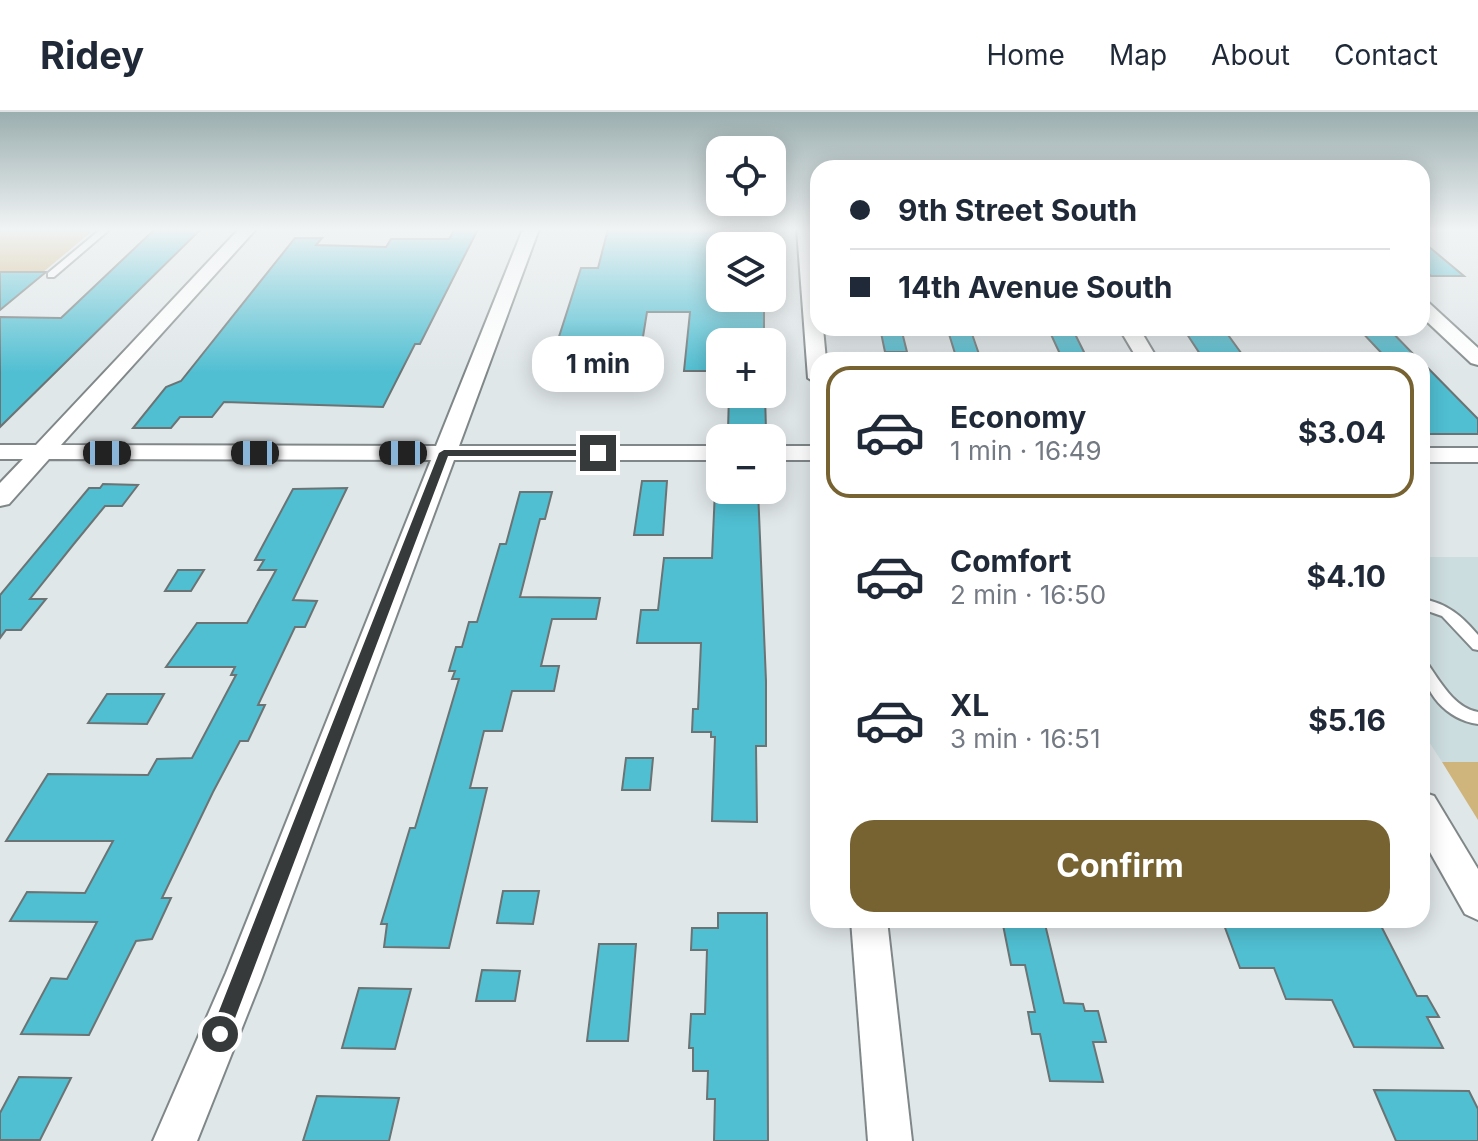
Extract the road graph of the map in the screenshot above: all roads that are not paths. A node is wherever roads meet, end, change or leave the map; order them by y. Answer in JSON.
{"nodes":[{"id":1,"x":204,"y":277,"type":"edge"},
{"id":2,"x":512,"y":277,"type":"edge"},
{"id":3,"x":1430,"y":314,"type":"edge"},
{"id":4,"x":1478,"y":359,"type":"edge"},
{"id":5,"x":0,"y":452,"type":"edge"},
{"id":6,"x":41,"y":453,"type":"junction"},
{"id":7,"x":444,"y":453,"type":"junction"},
{"id":8,"x":706,"y":453,"type":"edge"},
{"id":9,"x":786,"y":453,"type":"edge"},
{"id":10,"x":810,"y":453,"type":"edge"},
{"id":11,"x":1430,"y":455,"type":"edge"},
{"id":12,"x":1478,"y":455,"type":"edge"},
{"id":13,"x":0,"y":498,"type":"edge"},
{"id":14,"x":1430,"y":607,"type":"edge"},
{"id":15,"x":1478,"y":645,"type":"edge"},
{"id":16,"x":1430,"y":678,"type":"edge"},
{"id":17,"x":1478,"y":718,"type":"edge"},
{"id":18,"x":1430,"y":821,"type":"edge"},
{"id":19,"x":1478,"y":902,"type":"edge"},
{"id":20,"x":870,"y":928,"type":"edge"},
{"id":21,"x":175,"y":1141,"type":"edge"},
{"id":22,"x":890,"y":1141,"type":"edge"}],
"edges":[{"from":1,"to":6,"type":"street"},
{"from":2,"to":7,"type":"street"},
{"from":3,"to":4,"type":"street"},
{"from":5,"to":6,"type":"street"},
{"from":6,"to":7,"type":"street"},
{"from":6,"to":13,"type":"street"},
{"from":7,"to":8,"type":"street"},
{"from":7,"to":21,"type":"street"},
{"from":9,"to":10,"type":"street"},
{"from":11,"to":12,"type":"street"},
{"from":14,"to":15,"type":"lane"},
{"from":16,"to":17,"type":"lane"},
{"from":18,"to":19,"type":"street"},
{"from":20,"to":22,"type":"street"}]}
